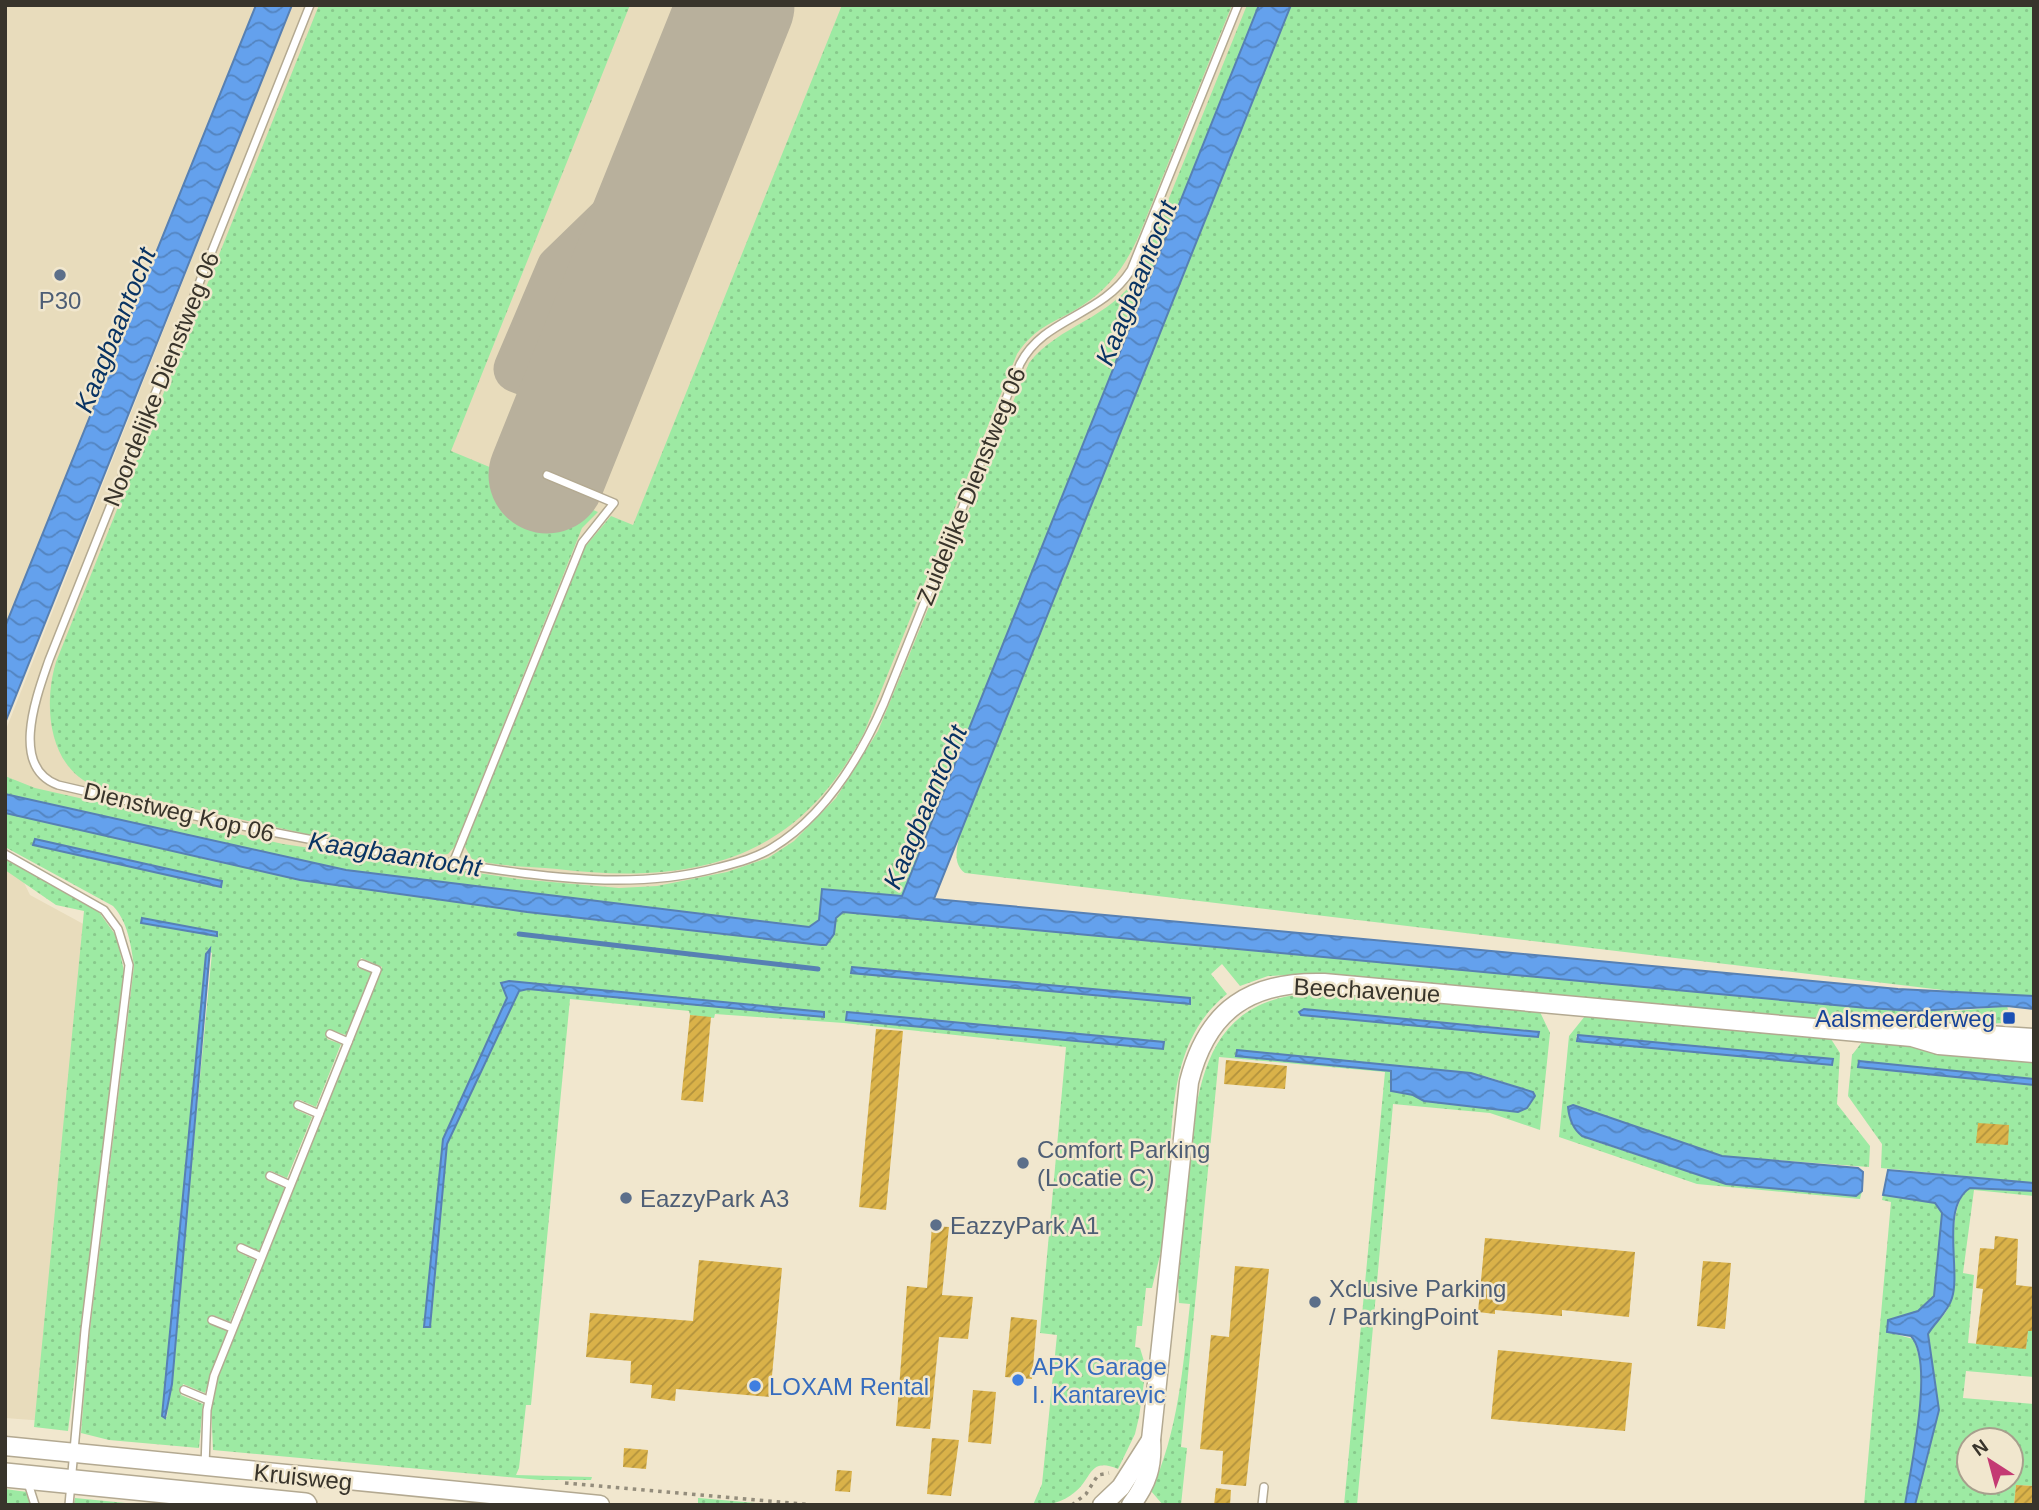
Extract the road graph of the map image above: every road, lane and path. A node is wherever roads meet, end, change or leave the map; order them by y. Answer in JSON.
{"nodes":[{"id":1,"x":310,"y":5,"type":"edge"},
{"id":2,"x":1238,"y":5,"type":"edge"},
{"id":3,"x":547,"y":475,"type":"dead end"},
{"id":4,"x":32,"y":757,"type":"joint"},
{"id":5,"x":790,"y":835,"type":"joint"},
{"id":6,"x":5,"y":854,"type":"edge"},
{"id":7,"x":453,"y":863,"type":"junction"},
{"id":8,"x":362,"y":964,"type":"dead end"},
{"id":9,"x":330,"y":1034,"type":"dead end"},
{"id":10,"x":1912,"y":1037,"type":"junction"},
{"id":11,"x":2034,"y":1038,"type":"edge"},
{"id":12,"x":348,"y":1042,"type":"junction"},
{"id":13,"x":2034,"y":1054,"type":"edge"},
{"id":14,"x":299,"y":1105,"type":"dead end"},
{"id":15,"x":319,"y":1114,"type":"junction"},
{"id":16,"x":270,"y":1176,"type":"dead end"},
{"id":17,"x":290,"y":1185,"type":"junction"},
{"id":18,"x":241,"y":1248,"type":"dead end"},
{"id":19,"x":261,"y":1257,"type":"junction"},
{"id":20,"x":212,"y":1320,"type":"dead end"},
{"id":21,"x":232,"y":1328,"type":"junction"},
{"id":22,"x":184,"y":1390,"type":"dead end"},
{"id":23,"x":208,"y":1401,"type":"junction"},
{"id":24,"x":1151,"y":1440,"type":"junction"},
{"id":25,"x":5,"y":1446,"type":"edge"},
{"id":26,"x":73,"y":1454,"type":"junction"},
{"id":27,"x":205,"y":1467,"type":"junction"},
{"id":28,"x":15,"y":1476,"type":"edge"},
{"id":29,"x":594,"y":1484,"type":"dead end"},
{"id":30,"x":1264,"y":1487,"type":"dead end"},
{"id":31,"x":70,"y":1494,"type":"edge"},
{"id":32,"x":35,"y":1505,"type":"edge"},
{"id":33,"x":305,"y":1505,"type":"edge"},
{"id":34,"x":600,"y":1505,"type":"edge"},
{"id":35,"x":814,"y":1505,"type":"edge"},
{"id":36,"x":1102,"y":1505,"type":"edge"},
{"id":37,"x":1131,"y":1505,"type":"edge"},
{"id":38,"x":1262,"y":1505,"type":"edge"}],
"edges":[{"from":1,"to":4,"type":"lane","name":"Noordelijke Dienstweg 06"},
{"from":2,"to":5,"type":"lane","name":"Zuidelijke Dienstweg 06"},
{"from":3,"to":7,"type":"lane"},
{"from":4,"to":7,"type":"lane","name":"Dienstweg Kop 06"},
{"from":5,"to":7,"type":"lane","name":"Dienstweg Kop 06"},
{"from":6,"to":26,"type":"lane"},
{"from":8,"to":12,"type":"lane"},
{"from":9,"to":12,"type":"lane"},
{"from":10,"to":11,"type":"street","name":"Beechavenue"},
{"from":10,"to":13,"type":"street","name":"Beechavenue"},
{"from":10,"to":24,"type":"street","name":"Beechavenue"},
{"from":12,"to":15,"type":"lane"},
{"from":14,"to":15,"type":"lane"},
{"from":15,"to":17,"type":"lane"},
{"from":16,"to":17,"type":"lane"},
{"from":17,"to":19,"type":"lane"},
{"from":18,"to":19,"type":"lane"},
{"from":19,"to":21,"type":"lane"},
{"from":20,"to":21,"type":"lane"},
{"from":21,"to":23,"type":"lane"},
{"from":22,"to":23,"type":"lane"},
{"from":23,"to":27,"type":"lane"},
{"from":24,"to":36,"type":"street","name":"Beechavenue"},
{"from":24,"to":37,"type":"street","name":"Beechavenue"},
{"from":25,"to":26,"type":"street","name":"Kruisweg"},
{"from":26,"to":27,"type":"street","name":"Kruisweg"},
{"from":26,"to":31,"type":"lane"},
{"from":27,"to":34,"type":"street","name":"Kruisweg"},
{"from":28,"to":31,"type":"highway","name":"Kruisweg"},
{"from":28,"to":32,"type":"lane"},
{"from":29,"to":35,"type":"path"},
{"from":30,"to":38,"type":"lane"},
{"from":31,"to":33,"type":"highway","name":"Kruisweg"}]}
